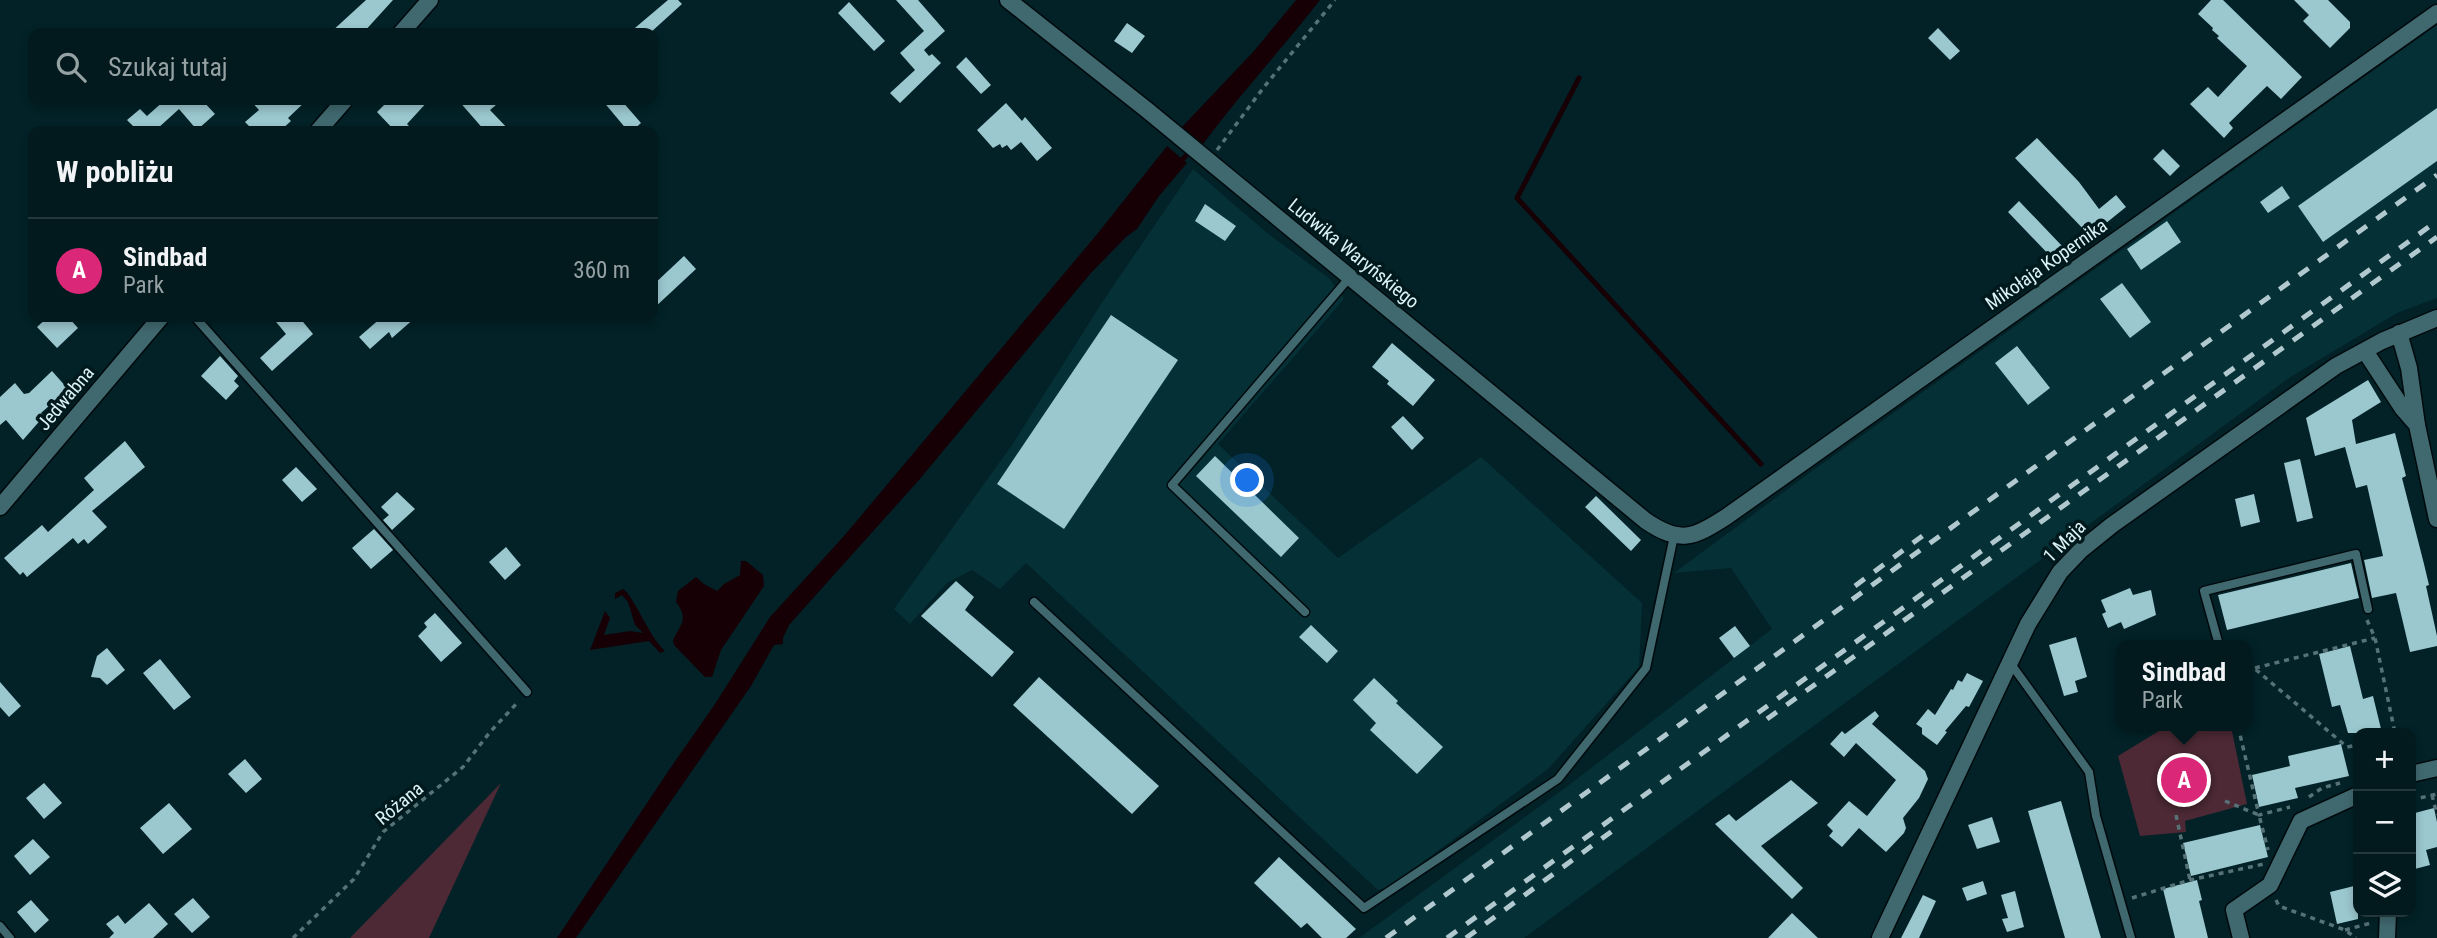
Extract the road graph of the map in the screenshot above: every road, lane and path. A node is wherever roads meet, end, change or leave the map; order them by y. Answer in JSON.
{"nodes":[{"id":1,"x":430,"y":0,"type":"edge"},
{"id":2,"x":1008,"y":0,"type":"edge"},
{"id":3,"x":1335,"y":0,"type":"edge"},
{"id":4,"x":2437,"y":13,"type":"edge"},
{"id":5,"x":405,"y":28,"type":"edge"},
{"id":6,"x":341,"y":105,"type":"edge"},
{"id":7,"x":322,"y":126,"type":"edge"},
{"id":8,"x":1208,"y":161,"type":"junction"},
{"id":9,"x":1350,"y":277,"type":"junction"},
{"id":10,"x":2437,"y":318,"type":"edge"},
{"id":11,"x":157,"y":322,"type":"edge"},
{"id":12,"x":199,"y":322,"type":"edge"},
{"id":13,"x":2399,"y":333,"type":"junction"},
{"id":14,"x":2365,"y":351,"type":"junction"},
{"id":15,"x":2417,"y":425,"type":"junction"},
{"id":16,"x":0,"y":507,"type":"edge"},
{"id":17,"x":2437,"y":519,"type":"edge"},
{"id":18,"x":1674,"y":536,"type":"junction"},
{"id":19,"x":1034,"y":602,"type":"dead end"},
{"id":20,"x":2365,"y":610,"type":"joint"},
{"id":21,"x":1305,"y":612,"type":"dead end"},
{"id":22,"x":2375,"y":638,"type":"junction"},
{"id":23,"x":2218,"y":640,"type":"edge"},
{"id":24,"x":2009,"y":661,"type":"junction"},
{"id":25,"x":2254,"y":668,"type":"joint"},
{"id":26,"x":527,"y":692,"type":"joint"},
{"id":27,"x":2394,"y":728,"type":"edge"},
{"id":28,"x":2239,"y":731,"type":"edge"},
{"id":29,"x":2353,"y":746,"type":"edge"},
{"id":30,"x":2437,"y":768,"type":"edge"},
{"id":31,"x":2416,"y":773,"type":"edge"},
{"id":32,"x":2353,"y":788,"type":"edge"},
{"id":33,"x":2435,"y":794,"type":"edge"},
{"id":34,"x":2416,"y":799,"type":"edge"},
{"id":35,"x":2225,"y":801,"type":"dead end"},
{"id":36,"x":2301,"y":804,"type":"dead end"},
{"id":37,"x":2291,"y":807,"type":"dead end"},
{"id":38,"x":2176,"y":815,"type":"dead end"},
{"id":39,"x":2259,"y":815,"type":"junction"},
{"id":40,"x":2437,"y":816,"type":"edge"},
{"id":41,"x":2277,"y":861,"type":"junction"},
{"id":42,"x":2190,"y":880,"type":"junction"},
{"id":43,"x":2270,"y":885,"type":"junction"},
{"id":44,"x":2121,"y":901,"type":"junction"},
{"id":45,"x":2382,"y":917,"type":"edge"},
{"id":46,"x":2388,"y":917,"type":"edge"},
{"id":47,"x":0,"y":926,"type":"edge"},
{"id":48,"x":2345,"y":930,"type":"junction"},
{"id":49,"x":10,"y":938,"type":"edge"},
{"id":50,"x":293,"y":938,"type":"edge"},
{"id":51,"x":1880,"y":938,"type":"edge"},
{"id":52,"x":2132,"y":938,"type":"edge"},
{"id":53,"x":2241,"y":938,"type":"edge"},
{"id":54,"x":2356,"y":938,"type":"edge"},
{"id":55,"x":2387,"y":938,"type":"edge"}],
"edges":[{"from":1,"to":5,"type":"street"},
{"from":2,"to":8,"type":"street","name":"Ludwika Waryńskiego"},
{"from":3,"to":8,"type":"path"},
{"from":4,"to":18,"type":"street","name":"Mikołaja Kopernika"},
{"from":6,"to":7,"type":"street"},
{"from":8,"to":9,"type":"street","name":"Ludwika Waryńskiego"},
{"from":9,"to":18,"type":"street","name":"Ludwika Waryńskiego"},
{"from":9,"to":21,"type":"lane"},
{"from":10,"to":13,"type":"street","name":"1 Maja"},
{"from":11,"to":16,"type":"street","name":"Jedwabna"},
{"from":12,"to":26,"type":"lane"},
{"from":13,"to":14,"type":"street","name":"1 Maja"},
{"from":13,"to":15,"type":"street"},
{"from":14,"to":15,"type":"street"},
{"from":14,"to":24,"type":"street","name":"1 Maja"},
{"from":15,"to":17,"type":"street"},
{"from":18,"to":19,"type":"lane"},
{"from":20,"to":22,"type":"path"},
{"from":20,"to":23,"type":"lane"},
{"from":22,"to":25,"type":"path"},
{"from":22,"to":27,"type":"path"},
{"from":24,"to":44,"type":"lane"},
{"from":24,"to":51,"type":"street","name":"1 Maja"},
{"from":25,"to":29,"type":"path"},
{"from":26,"to":50,"type":"path","name":"Różana"},
{"from":28,"to":39,"type":"path"},
{"from":30,"to":31,"type":"street"},
{"from":32,"to":36,"type":"path"},
{"from":32,"to":41,"type":"street"},
{"from":33,"to":34,"type":"path"},
{"from":33,"to":40,"type":"path"},
{"from":35,"to":39,"type":"path"},
{"from":37,"to":39,"type":"path"},
{"from":38,"to":42,"type":"path"},
{"from":39,"to":41,"type":"path"},
{"from":41,"to":42,"type":"path"},
{"from":41,"to":43,"type":"street"},
{"from":42,"to":44,"type":"path"},
{"from":43,"to":48,"type":"path"},
{"from":43,"to":53,"type":"street"},
{"from":44,"to":52,"type":"lane"},
{"from":45,"to":48,"type":"path"},
{"from":46,"to":55,"type":"street"},
{"from":47,"to":49,"type":"lane"},
{"from":48,"to":54,"type":"path"}]}
